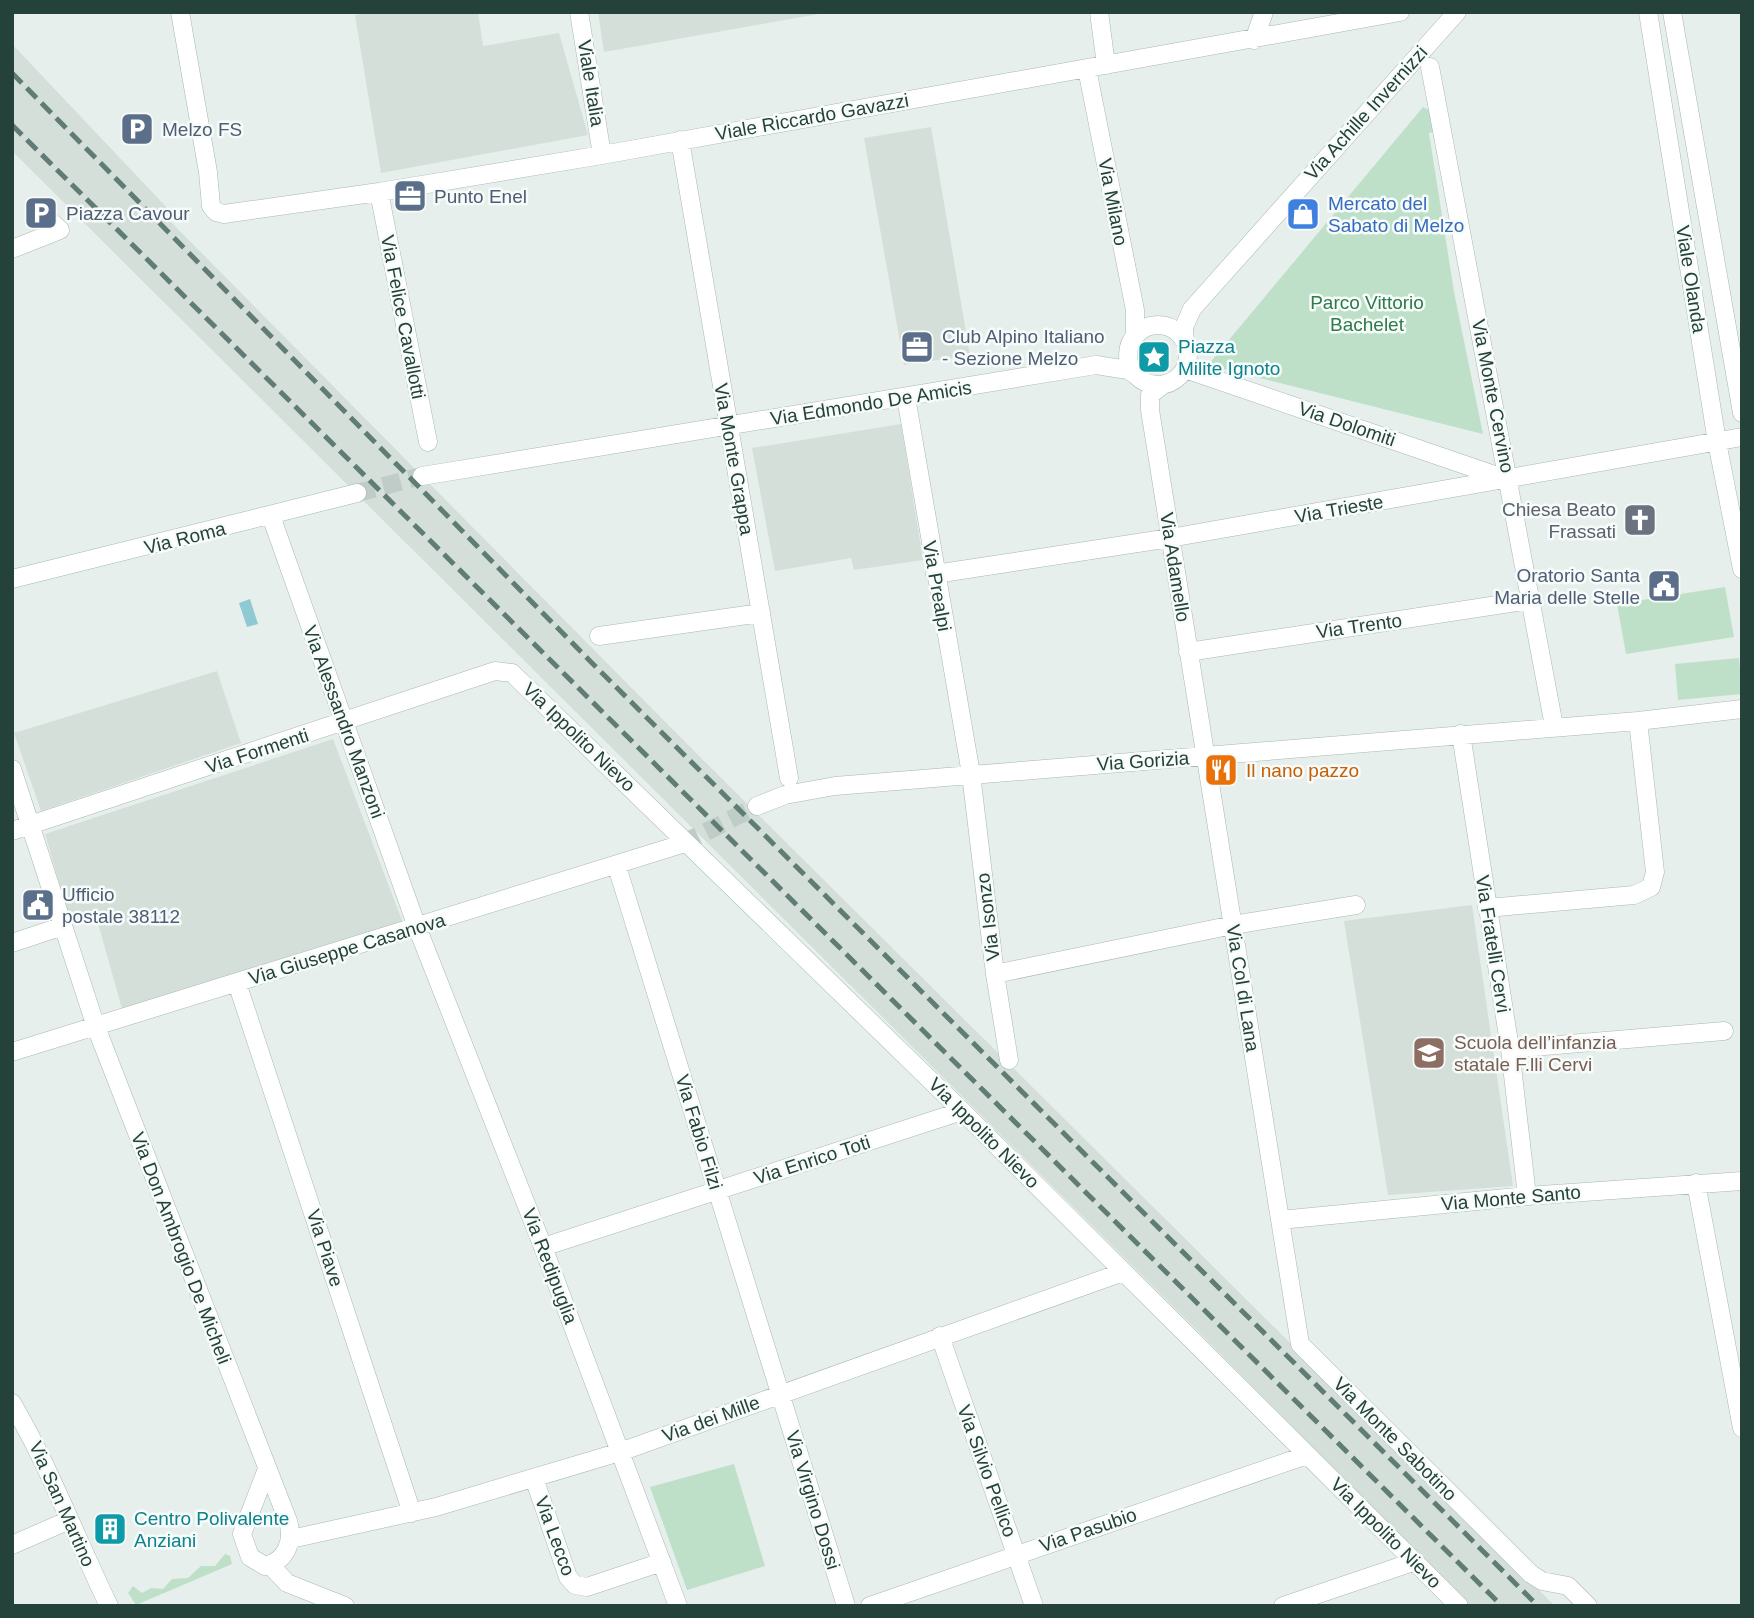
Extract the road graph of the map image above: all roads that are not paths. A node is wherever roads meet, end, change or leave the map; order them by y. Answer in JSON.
{"nodes":[{"id":1,"x":180,"y":12,"type":"edge"},
{"id":2,"x":579,"y":12,"type":"edge"},
{"id":3,"x":1099,"y":12,"type":"edge"},
{"id":4,"x":1264,"y":12,"type":"edge"},
{"id":5,"x":1400,"y":12,"type":"edge"},
{"id":6,"x":1457,"y":12,"type":"edge"},
{"id":7,"x":1648,"y":12,"type":"edge"},
{"id":8,"x":1672,"y":12,"type":"edge"},
{"id":9,"x":1254,"y":40,"type":"junction"},
{"id":10,"x":1106,"y":65,"type":"junction"},
{"id":11,"x":1430,"y":67,"type":"dead end"},
{"id":12,"x":1087,"y":69,"type":"junction"},
{"id":13,"x":680,"y":141,"type":"junction"},
{"id":14,"x":602,"y":155,"type":"junction"},
{"id":15,"x":379,"y":192,"type":"junction"},
{"id":16,"x":48,"y":219,"type":"dead end"},
{"id":17,"x":12,"y":249,"type":"edge"},
{"id":18,"x":1192,"y":309,"type":"junction"},
{"id":19,"x":1152,"y":325,"type":"junction"},
{"id":20,"x":1133,"y":339,"type":"junction"},
{"id":21,"x":1185,"y":342,"type":"junction"},
{"id":22,"x":1096,"y":365,"type":"junction"},
{"id":23,"x":1185,"y":369,"type":"junction"},
{"id":24,"x":1136,"y":375,"type":"junction"},
{"id":25,"x":1164,"y":384,"type":"junction"},
{"id":26,"x":906,"y":397,"type":"junction"},
{"id":27,"x":1742,"y":413,"type":"edge"},
{"id":28,"x":728,"y":427,"type":"junction"},
{"id":29,"x":1742,"y":437,"type":"edge"},
{"id":30,"x":428,"y":442,"type":"dead end"},
{"id":31,"x":1717,"y":442,"type":"junction"},
{"id":32,"x":422,"y":476,"type":"tunnel mouth"},
{"id":33,"x":1509,"y":480,"type":"junction"},
{"id":34,"x":357,"y":494,"type":"tunnel mouth"},
{"id":35,"x":271,"y":516,"type":"junction"},
{"id":36,"x":1170,"y":538,"type":"junction"},
{"id":37,"x":1739,"y":550,"type":"edge"},
{"id":38,"x":1742,"y":569,"type":"edge"},
{"id":39,"x":935,"y":574,"type":"junction"},
{"id":40,"x":12,"y":579,"type":"edge"},
{"id":41,"x":1530,"y":600,"type":"junction"},
{"id":42,"x":761,"y":613,"type":"junction"},
{"id":43,"x":599,"y":636,"type":"dead end"},
{"id":44,"x":1188,"y":652,"type":"junction"},
{"id":45,"x":501,"y":670,"type":"joint"},
{"id":46,"x":1742,"y":709,"type":"edge"},
{"id":47,"x":1638,"y":721,"type":"junction"},
{"id":48,"x":345,"y":723,"type":"junction"},
{"id":49,"x":1554,"y":726,"type":"junction"},
{"id":50,"x":1461,"y":734,"type":"junction"},
{"id":51,"x":1204,"y":757,"type":"junction"},
{"id":52,"x":12,"y":769,"type":"edge"},
{"id":53,"x":971,"y":774,"type":"junction"},
{"id":54,"x":789,"y":778,"type":"dead end"},
{"id":55,"x":757,"y":806,"type":"tunnel mouth"},
{"id":56,"x":21,"y":828,"type":"edge"},
{"id":57,"x":682,"y":844,"type":"tunnel mouth"},
{"id":58,"x":618,"y":870,"type":"dead end"},
{"id":59,"x":1356,"y":905,"type":"dead end"},
{"id":60,"x":1487,"y":908,"type":"junction"},
{"id":61,"x":1233,"y":925,"type":"junction"},
{"id":62,"x":63,"y":926,"type":"junction"},
{"id":63,"x":417,"y":927,"type":"junction"},
{"id":64,"x":12,"y":943,"type":"edge"},
{"id":65,"x":995,"y":974,"type":"junction"},
{"id":66,"x":237,"y":983,"type":"junction"},
{"id":67,"x":96,"y":1027,"type":"junction"},
{"id":68,"x":1724,"y":1031,"type":"dead end"},
{"id":69,"x":1510,"y":1049,"type":"junction"},
{"id":70,"x":12,"y":1052,"type":"edge"},
{"id":71,"x":1009,"y":1060,"type":"dead end"},
{"id":72,"x":962,"y":1111,"type":"junction"},
{"id":73,"x":1742,"y":1181,"type":"edge"},
{"id":74,"x":1696,"y":1183,"type":"junction"},
{"id":75,"x":717,"y":1191,"type":"junction"},
{"id":76,"x":1527,"y":1196,"type":"junction"},
{"id":77,"x":1280,"y":1220,"type":"junction"},
{"id":78,"x":543,"y":1247,"type":"junction"},
{"id":79,"x":1123,"y":1272,"type":"junction"},
{"id":80,"x":940,"y":1336,"type":"junction"},
{"id":81,"x":780,"y":1394,"type":"junction"},
{"id":82,"x":12,"y":1403,"type":"edge"},
{"id":83,"x":1742,"y":1428,"type":"edge"},
{"id":84,"x":620,"y":1452,"type":"junction"},
{"id":85,"x":1307,"y":1455,"type":"junction"},
{"id":86,"x":267,"y":1469,"type":"junction"},
{"id":87,"x":534,"y":1478,"type":"junction"},
{"id":88,"x":412,"y":1513,"type":"junction"},
{"id":89,"x":67,"y":1521,"type":"junction"},
{"id":90,"x":291,"y":1539,"type":"junction"},
{"id":91,"x":12,"y":1545,"type":"edge"},
{"id":92,"x":1017,"y":1555,"type":"junction"},
{"id":93,"x":662,"y":1562,"type":"junction"},
{"id":94,"x":1413,"y":1562,"type":"junction"},
{"id":95,"x":270,"y":1565,"type":"junction"},
{"id":96,"x":109,"y":1606,"type":"edge"},
{"id":97,"x":345,"y":1606,"type":"edge"},
{"id":98,"x":678,"y":1606,"type":"edge"},
{"id":99,"x":846,"y":1606,"type":"edge"},
{"id":100,"x":870,"y":1606,"type":"edge"},
{"id":101,"x":1034,"y":1606,"type":"edge"},
{"id":102,"x":1283,"y":1606,"type":"edge"},
{"id":103,"x":1459,"y":1606,"type":"edge"},
{"id":104,"x":1588,"y":1606,"type":"edge"}],
"edges":[{"from":1,"to":15,"type":"street","name":"Viale Riccardo Gavazzi"},
{"from":2,"to":14,"type":"street","name":"Viale Italia"},
{"from":3,"to":10,"type":"street"},
{"from":4,"to":9,"type":"street"},
{"from":5,"to":9,"type":"street","name":"Viale Riccardo Gavazzi"},
{"from":6,"to":18,"type":"street","name":"Via Achille Invernizzi"},
{"from":7,"to":31,"type":"street","name":"Viale Olanda"},
{"from":8,"to":27,"type":"street","name":"Viale Olanda"},
{"from":9,"to":10,"type":"street","name":"Viale Riccardo Gavazzi"},
{"from":10,"to":12,"type":"street","name":"Viale Riccardo Gavazzi"},
{"from":11,"to":33,"type":"street","name":"Via Monte Cervino"},
{"from":12,"to":13,"type":"street","name":"Viale Riccardo Gavazzi"},
{"from":12,"to":20,"type":"street","name":"Via Milano"},
{"from":13,"to":14,"type":"street","name":"Viale Riccardo Gavazzi"},
{"from":13,"to":28,"type":"street","name":"Via Monte Grappa"},
{"from":14,"to":15,"type":"street","name":"Viale Riccardo Gavazzi"},
{"from":15,"to":30,"type":"street","name":"Via Felice Cavallotti"},
{"from":16,"to":17,"type":"street"},
{"from":18,"to":19,"type":"street","name":"Via Achille Invernizzi"},
{"from":18,"to":21,"type":"street","name":"Via Achille Invernizzi"},
{"from":19,"to":20,"type":"street"},
{"from":19,"to":21,"type":"street"},
{"from":20,"to":22,"type":"street","name":"Via Edmondo De Amicis"},
{"from":20,"to":24,"type":"street"},
{"from":21,"to":23,"type":"street"},
{"from":22,"to":24,"type":"street","name":"Via Edmondo De Amicis"},
{"from":22,"to":26,"type":"street","name":"Via Edmondo De Amicis"},
{"from":23,"to":25,"type":"street"},
{"from":23,"to":33,"type":"street","name":"Via Dolomiti"},
{"from":24,"to":25,"type":"street"},
{"from":25,"to":36,"type":"street","name":"Via Adamello"},
{"from":26,"to":28,"type":"street","name":"Via Edmondo De Amicis"},
{"from":26,"to":39,"type":"street","name":"Via Prealpi"},
{"from":28,"to":32,"type":"street"},
{"from":28,"to":42,"type":"street","name":"Via Monte Grappa"},
{"from":29,"to":31,"type":"street","name":"Via Trieste"},
{"from":31,"to":33,"type":"street","name":"Via Trieste"},
{"from":31,"to":37,"type":"street","name":"Viale Olanda"},
{"from":33,"to":36,"type":"street","name":"Via Trieste"},
{"from":33,"to":41,"type":"street","name":"Via Monte Cervino"},
{"from":34,"to":35,"type":"street","name":"Via Roma"},
{"from":35,"to":40,"type":"street","name":"Via Roma"},
{"from":35,"to":48,"type":"street","name":"Via Alessandro Manzoni"},
{"from":36,"to":39,"type":"street","name":"Via Trieste"},
{"from":36,"to":44,"type":"street","name":"Via Adamello"},
{"from":37,"to":38,"type":"street","name":"Viale Olanda"},
{"from":39,"to":53,"type":"street","name":"Via Prealpi"},
{"from":41,"to":44,"type":"street","name":"Via Trento"},
{"from":41,"to":49,"type":"street","name":"Via Monte Cervino"},
{"from":42,"to":43,"type":"street"},
{"from":42,"to":54,"type":"street","name":"Via Monte Grappa"},
{"from":44,"to":51,"type":"street","name":"Via Adamello"},
{"from":45,"to":48,"type":"street","name":"Via Formenti"},
{"from":45,"to":72,"type":"street","name":"Via Ippolito Nievo"},
{"from":46,"to":47,"type":"street","name":"Via Gorizia"},
{"from":47,"to":49,"type":"street","name":"Via Gorizia"},
{"from":47,"to":60,"type":"street"},
{"from":48,"to":56,"type":"street","name":"Via Formenti"},
{"from":48,"to":63,"type":"street","name":"Via Alessandro Manzoni"},
{"from":49,"to":50,"type":"street","name":"Via Gorizia"},
{"from":50,"to":51,"type":"street","name":"Via Gorizia"},
{"from":50,"to":60,"type":"street","name":"Via Fratelli Cervi"},
{"from":51,"to":53,"type":"street","name":"Via Gorizia"},
{"from":51,"to":61,"type":"street","name":"Via Col di Lana"},
{"from":52,"to":56,"type":"street","name":"Via Don Ambrogio De Micheli"},
{"from":53,"to":55,"type":"street","name":"Via Gorizia"},
{"from":53,"to":65,"type":"street","name":"Via Isonzo"},
{"from":56,"to":62,"type":"street","name":"Via Don Ambrogio De Micheli"},
{"from":57,"to":63,"type":"street","name":"Via Giuseppe Casanova"},
{"from":58,"to":75,"type":"street","name":"Via Fabio Filzi"},
{"from":59,"to":61,"type":"street"},
{"from":60,"to":69,"type":"street","name":"Via Fratelli Cervi"},
{"from":61,"to":65,"type":"street"},
{"from":61,"to":77,"type":"street","name":"Via Col di Lana"},
{"from":62,"to":64,"type":"street"},
{"from":62,"to":67,"type":"street","name":"Via Don Ambrogio De Micheli"},
{"from":63,"to":66,"type":"street","name":"Via Giuseppe Casanova"},
{"from":63,"to":78,"type":"street","name":"Via Redipuglia"},
{"from":65,"to":71,"type":"street","name":"Via Isonzo"},
{"from":66,"to":67,"type":"street","name":"Via Giuseppe Casanova"},
{"from":66,"to":88,"type":"street","name":"Via Piave"},
{"from":67,"to":70,"type":"street","name":"Via Giuseppe Casanova"},
{"from":67,"to":86,"type":"street","name":"Via Don Ambrogio De Micheli"},
{"from":68,"to":69,"type":"street"},
{"from":69,"to":76,"type":"street","name":"Via Fratelli Cervi"},
{"from":72,"to":75,"type":"street","name":"Via Enrico Toti"},
{"from":72,"to":79,"type":"street","name":"Via Ippolito Nievo"},
{"from":73,"to":74,"type":"street","name":"Via Monte Santo"},
{"from":74,"to":76,"type":"street","name":"Via Monte Santo"},
{"from":74,"to":83,"type":"street"},
{"from":75,"to":78,"type":"street","name":"Via Enrico Toti"},
{"from":75,"to":81,"type":"street","name":"Via Fabio Filzi"},
{"from":76,"to":77,"type":"street","name":"Via Monte Santo"},
{"from":77,"to":104,"type":"street","name":"Via Monte Sabotino"},
{"from":78,"to":84,"type":"street","name":"Via Redipuglia"},
{"from":79,"to":80,"type":"street","name":"Via dei Mille"},
{"from":79,"to":85,"type":"street","name":"Via Ippolito Nievo"},
{"from":80,"to":81,"type":"street","name":"Via dei Mille"},
{"from":80,"to":92,"type":"street","name":"Via Silvio Pellico"},
{"from":81,"to":84,"type":"street","name":"Via dei Mille"},
{"from":81,"to":99,"type":"street","name":"Via Virgino Dossi"},
{"from":82,"to":89,"type":"street","name":"Via San Martino"},
{"from":84,"to":87,"type":"street","name":"Via dei Mille"},
{"from":84,"to":93,"type":"street","name":"Via Redipuglia"},
{"from":85,"to":92,"type":"street","name":"Via Pasubio"},
{"from":85,"to":94,"type":"street","name":"Via Ippolito Nievo"},
{"from":86,"to":90,"type":"street","name":"Via Don Ambrogio De Micheli"},
{"from":86,"to":95,"type":"street"},
{"from":87,"to":88,"type":"street","name":"Via dei Mille"},
{"from":87,"to":93,"type":"street","name":"Via Lecco"},
{"from":88,"to":90,"type":"street","name":"Via dei Mille"},
{"from":89,"to":91,"type":"street"},
{"from":89,"to":96,"type":"street","name":"Via San Martino"},
{"from":90,"to":95,"type":"street"},
{"from":92,"to":100,"type":"street","name":"Via Pasubio"},
{"from":92,"to":101,"type":"street","name":"Via Silvio Pellico"},
{"from":93,"to":98,"type":"street","name":"Via Redipuglia"},
{"from":94,"to":102,"type":"street"},
{"from":94,"to":103,"type":"street","name":"Via Ippolito Nievo"},
{"from":95,"to":97,"type":"street"}]}
